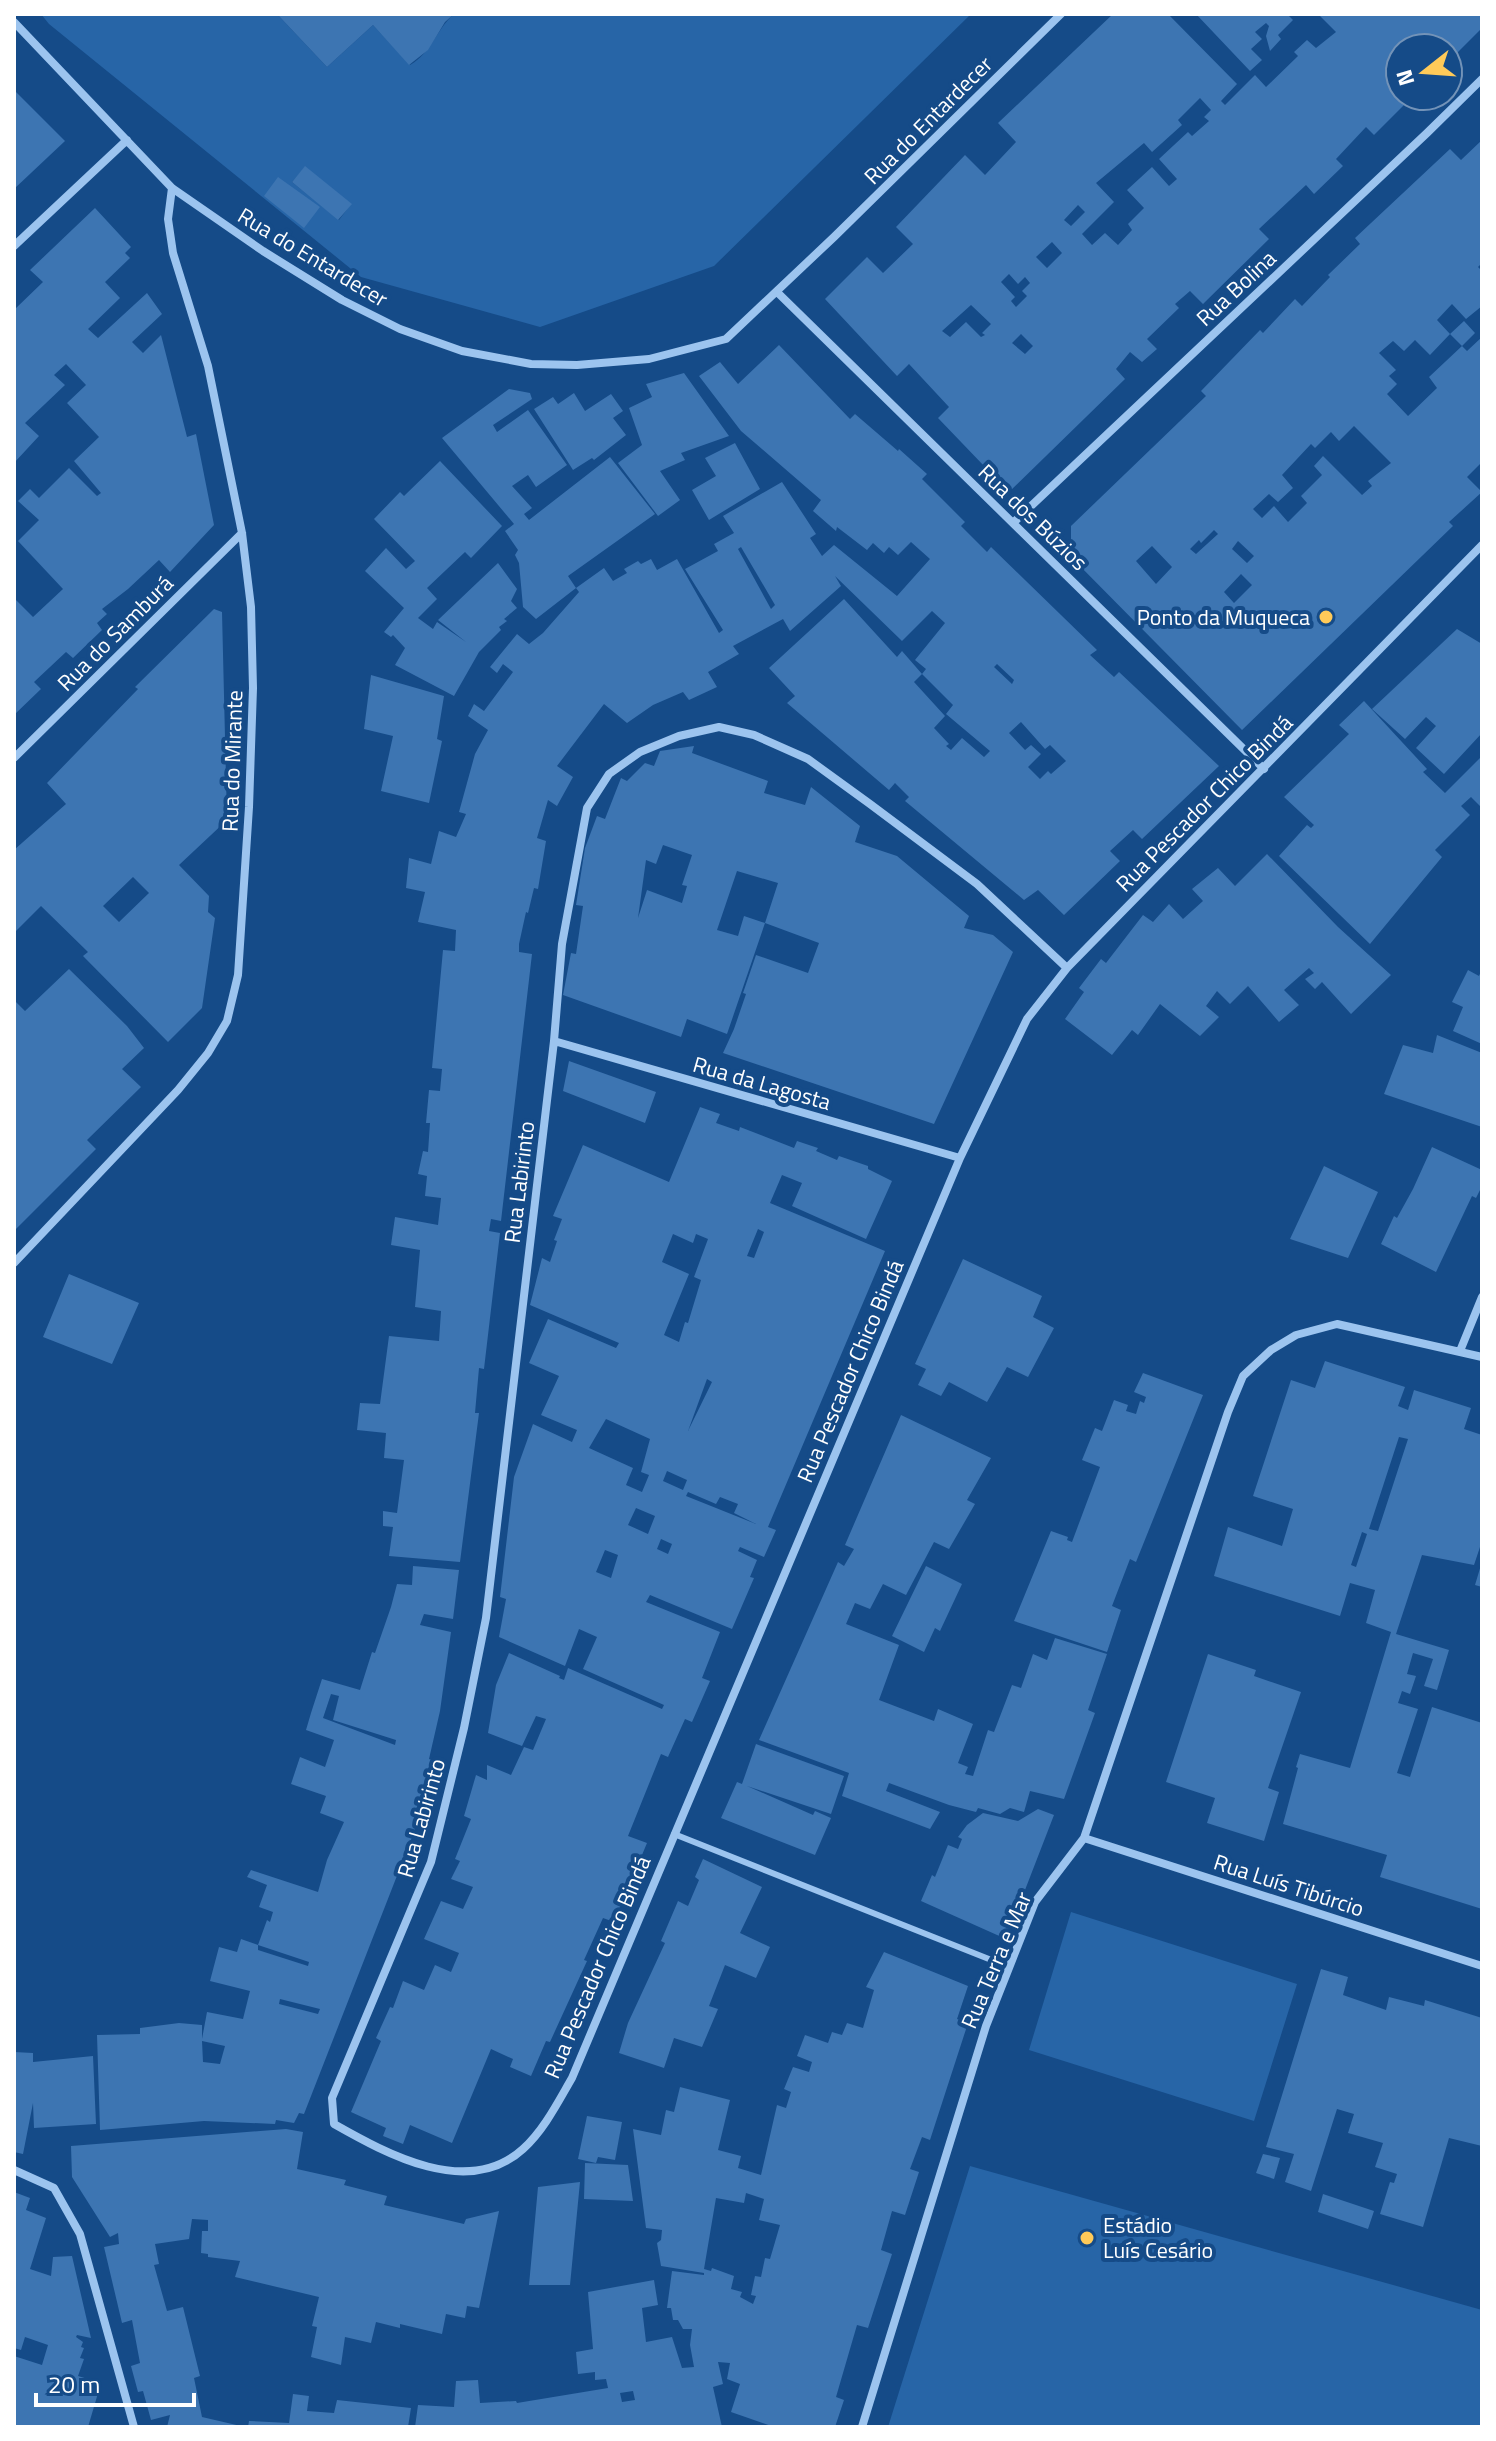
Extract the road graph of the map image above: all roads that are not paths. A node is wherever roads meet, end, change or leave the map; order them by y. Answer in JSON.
{"nodes":[{"id":1,"x":1061,"y":14,"type":"edge"},
{"id":2,"x":14,"y":22,"type":"edge"},
{"id":3,"x":1482,"y":79,"type":"edge"},
{"id":4,"x":127,"y":140,"type":"junction"},
{"id":5,"x":172,"y":188,"type":"junction"},
{"id":6,"x":14,"y":246,"type":"edge"},
{"id":7,"x":777,"y":292,"type":"junction"},
{"id":8,"x":1013,"y":523,"type":"junction"},
{"id":9,"x":242,"y":533,"type":"junction"},
{"id":10,"x":1482,"y":545,"type":"edge"},
{"id":11,"x":14,"y":758,"type":"edge"},
{"id":12,"x":1264,"y":769,"type":"junction"},
{"id":13,"x":1067,"y":968,"type":"junction"},
{"id":14,"x":554,"y":1041,"type":"junction"},
{"id":15,"x":960,"y":1158,"type":"junction"},
{"id":16,"x":14,"y":1263,"type":"edge"},
{"id":17,"x":1482,"y":1297,"type":"edge"},
{"id":18,"x":1460,"y":1351,"type":"junction"},
{"id":19,"x":1482,"y":1357,"type":"edge"},
{"id":20,"x":674,"y":1834,"type":"junction"},
{"id":21,"x":1084,"y":1838,"type":"junction"},
{"id":22,"x":1482,"y":1966,"type":"edge"},
{"id":23,"x":1009,"y":1967,"type":"junction"},
{"id":24,"x":334,"y":2124,"type":"joint"},
{"id":25,"x":14,"y":2170,"type":"edge"},
{"id":26,"x":134,"y":2427,"type":"edge"},
{"id":27,"x":862,"y":2427,"type":"edge"}],
"edges":[{"from":1,"to":7,"type":"street","name":"Rua do Entardecer"},
{"from":2,"to":4,"type":"street","name":"Rua do Entardecer"},
{"from":3,"to":8,"type":"street","name":"Rua Bolina"},
{"from":4,"to":5,"type":"street","name":"Rua do Entardecer"},
{"from":4,"to":6,"type":"street"},
{"from":5,"to":7,"type":"street","name":"Rua do Entardecer"},
{"from":5,"to":9,"type":"street","name":"Rua do Mirante"},
{"from":7,"to":8,"type":"street","name":"Rua dos Búzios"},
{"from":8,"to":12,"type":"street","name":"Rua dos Búzios"},
{"from":9,"to":11,"type":"street","name":"Rua do Samburá"},
{"from":9,"to":16,"type":"street","name":"Rua do Mirante"},
{"from":10,"to":12,"type":"street","name":"Rua Pescador Chico Bindá"},
{"from":12,"to":13,"type":"street","name":"Rua Pescador Chico Bindá"},
{"from":13,"to":14,"type":"street","name":"Rua Labirinto"},
{"from":13,"to":15,"type":"street","name":"Rua Pescador Chico Bindá"},
{"from":14,"to":15,"type":"street","name":"Rua da Lagosta"},
{"from":14,"to":24,"type":"street","name":"Rua Labirinto"},
{"from":15,"to":20,"type":"street","name":"Rua Pescador Chico Bindá"},
{"from":17,"to":18,"type":"street"},
{"from":18,"to":19,"type":"street","name":"Rua Terra e Mar"},
{"from":18,"to":21,"type":"street","name":"Rua Terra e Mar"},
{"from":20,"to":23,"type":"lane"},
{"from":20,"to":24,"type":"street","name":"Rua Pescador Chico Bindá"},
{"from":21,"to":22,"type":"street","name":"Rua Luís Tibúrcio"},
{"from":21,"to":23,"type":"street","name":"Rua Terra e Mar"},
{"from":23,"to":27,"type":"street","name":"Rua Terra e Mar"},
{"from":25,"to":26,"type":"street"}]}
